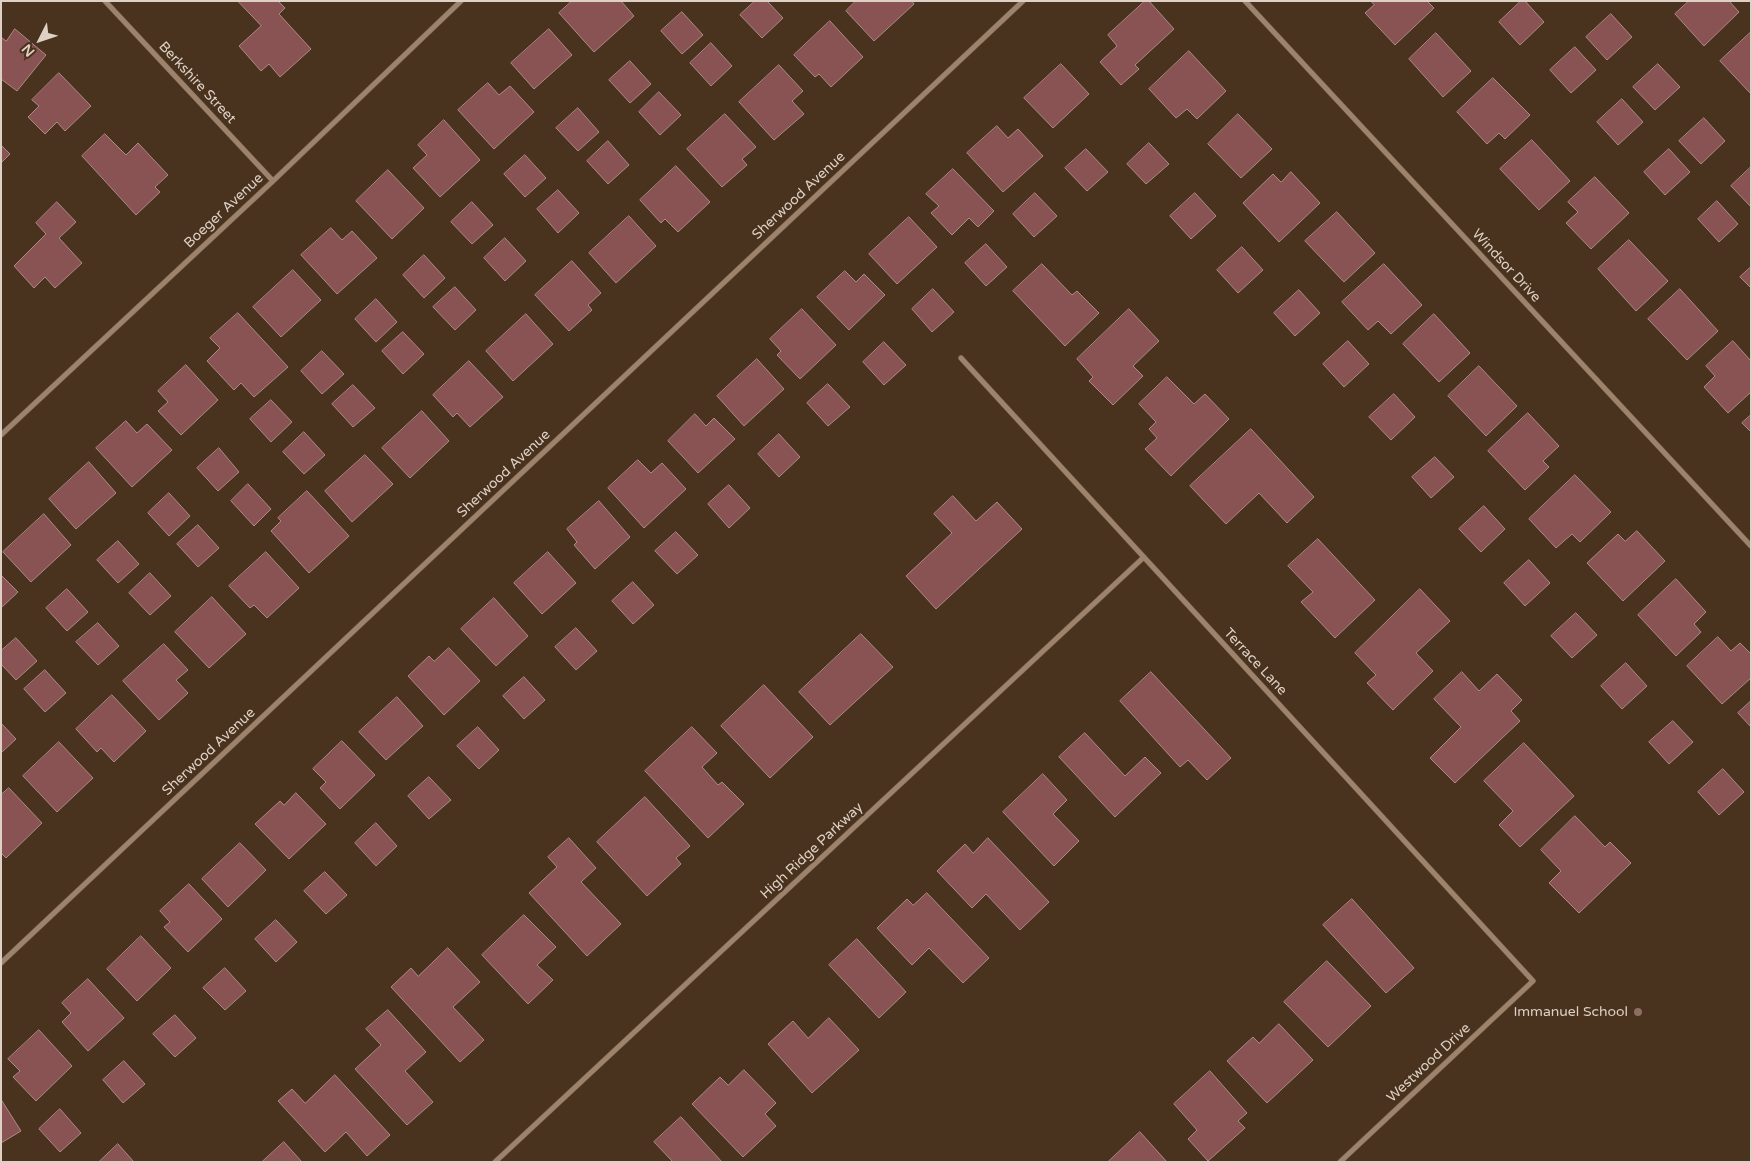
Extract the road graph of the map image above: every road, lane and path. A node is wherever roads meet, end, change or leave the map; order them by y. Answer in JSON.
{"nodes":[{"id":1,"x":105,"y":1,"type":"edge"},
{"id":2,"x":461,"y":1,"type":"edge"},
{"id":3,"x":1023,"y":1,"type":"edge"},
{"id":4,"x":1245,"y":1,"type":"edge"},
{"id":5,"x":273,"y":181,"type":"junction"},
{"id":6,"x":961,"y":358,"type":"dead end"},
{"id":7,"x":1,"y":435,"type":"edge"},
{"id":8,"x":1751,"y":546,"type":"edge"},
{"id":9,"x":1144,"y":557,"type":"junction"},
{"id":10,"x":1,"y":964,"type":"edge"},
{"id":11,"x":1533,"y":981,"type":"joint"},
{"id":12,"x":495,"y":1162,"type":"edge"},
{"id":13,"x":1340,"y":1162,"type":"edge"}],
"edges":[{"from":1,"to":5,"type":"street","name":"Berkshire Street"},
{"from":2,"to":5,"type":"street","name":"Boeger Avenue"},
{"from":3,"to":10,"type":"street","name":"Sherwood Avenue"},
{"from":4,"to":8,"type":"street","name":"Windsor Drive"},
{"from":5,"to":7,"type":"street","name":"Boeger Avenue"},
{"from":6,"to":9,"type":"street","name":"Terrace Lane"},
{"from":9,"to":11,"type":"street","name":"Terrace Lane"},
{"from":9,"to":12,"type":"street","name":"High Ridge Parkway"},
{"from":11,"to":13,"type":"street","name":"Westwood Drive"}]}
